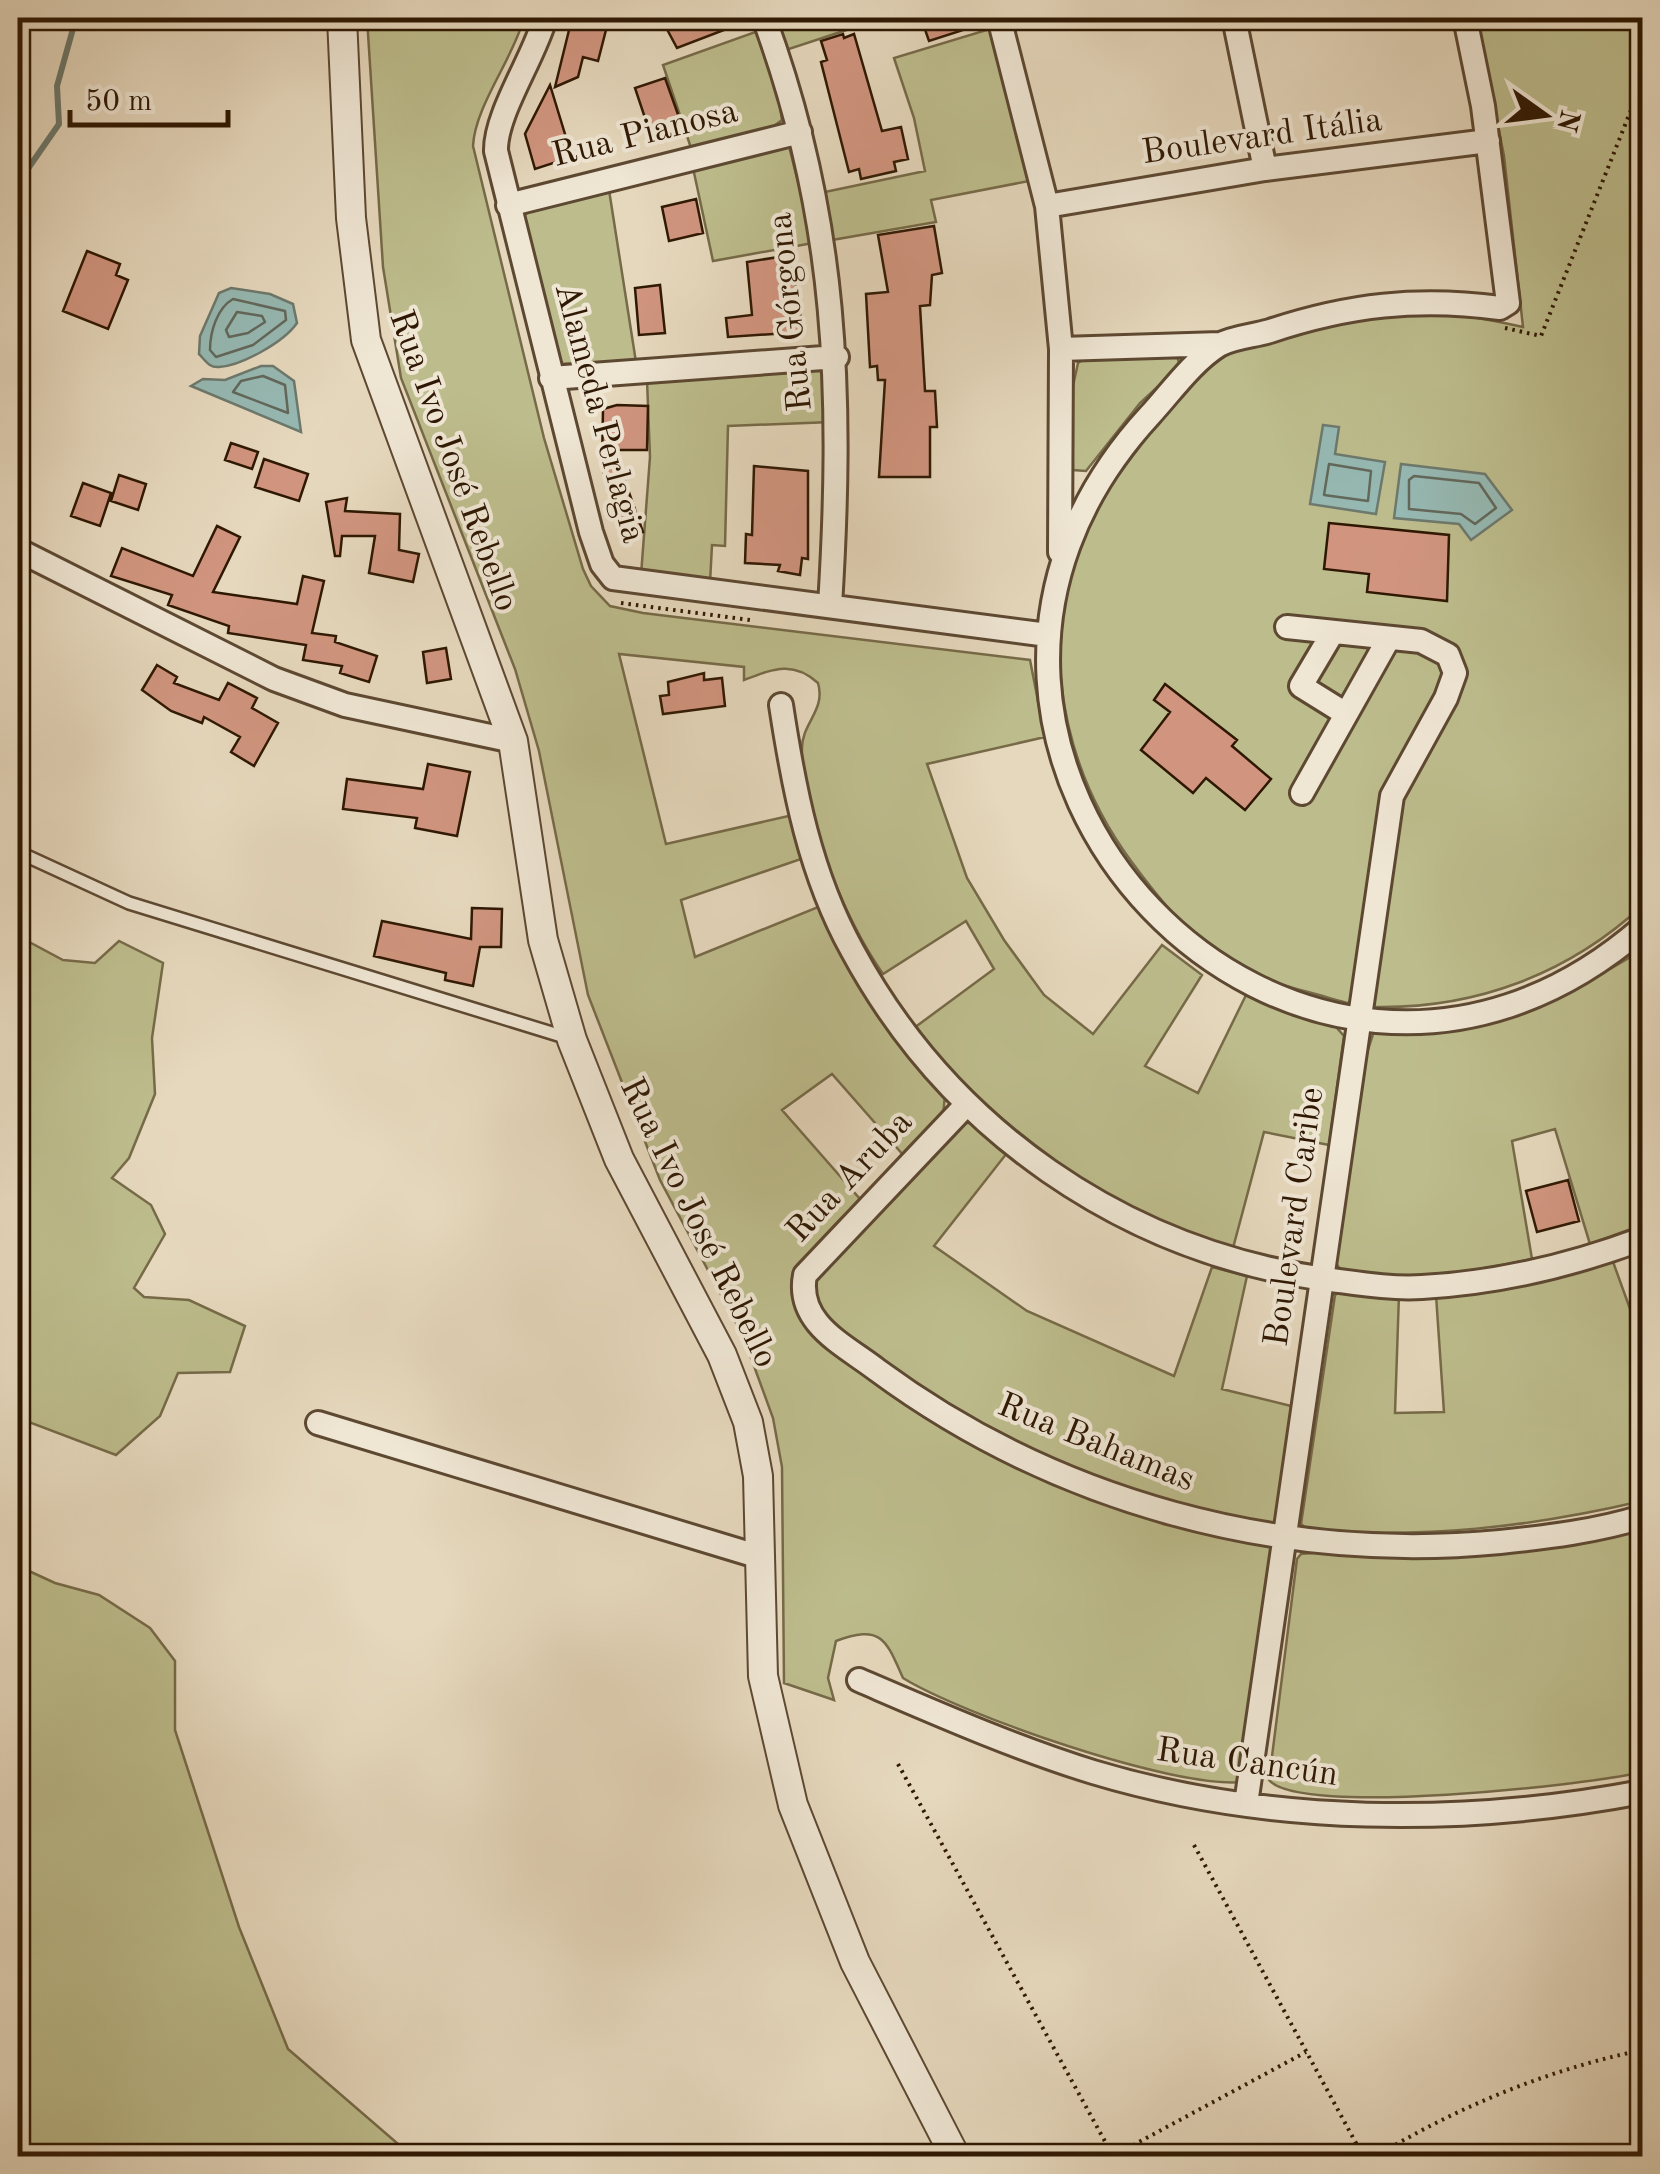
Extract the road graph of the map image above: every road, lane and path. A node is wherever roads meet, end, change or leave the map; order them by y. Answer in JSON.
{"nodes":[{"id":1,"x":342,"y":18,"type":"edge"},
{"id":2,"x":545,"y":18,"type":"edge"},
{"id":3,"x":764,"y":18,"type":"edge"},
{"id":4,"x":999,"y":18,"type":"edge"},
{"id":5,"x":1234,"y":18,"type":"edge"},
{"id":6,"x":1465,"y":18,"type":"edge"},
{"id":7,"x":1642,"y":71,"type":"edge"},
{"id":8,"x":800,"y":132,"type":"junction"},
{"id":9,"x":1488,"y":141,"type":"junction"},
{"id":10,"x":1265,"y":170,"type":"junction"},
{"id":11,"x":508,"y":205,"type":"junction"},
{"id":12,"x":1047,"y":206,"type":"junction"},
{"id":13,"x":1503,"y":328,"type":"dead end"},
{"id":14,"x":1220,"y":344,"type":"junction"},
{"id":15,"x":1061,"y":349,"type":"junction"},
{"id":16,"x":836,"y":357,"type":"junction"},
{"id":17,"x":551,"y":378,"type":"junction"},
{"id":18,"x":18,"y":550,"type":"edge"},
{"id":19,"x":1060,"y":572,"type":"junction"},
{"id":20,"x":609,"y":600,"type":"dead end"},
{"id":21,"x":830,"y":606,"type":"junction"},
{"id":22,"x":751,"y":620,"type":"dead end"},
{"id":23,"x":1287,"y":626,"type":"dead end"},
{"id":24,"x":1333,"y":632,"type":"junction"},
{"id":25,"x":1048,"y":636,"type":"junction"},
{"id":26,"x":1389,"y":638,"type":"junction"},
{"id":27,"x":782,"y":705,"type":"dead end"},
{"id":28,"x":1346,"y":714,"type":"junction"},
{"id":29,"x":512,"y":742,"type":"junction"},
{"id":30,"x":1302,"y":794,"type":"dead end"},
{"id":31,"x":18,"y":852,"type":"edge"},
{"id":32,"x":1642,"y":928,"type":"edge"},
{"id":33,"x":1358,"y":1019,"type":"junction"},
{"id":34,"x":572,"y":1040,"type":"junction"},
{"id":35,"x":966,"y":1105,"type":"junction"},
{"id":36,"x":1642,"y":1239,"type":"edge"},
{"id":37,"x":1322,"y":1278,"type":"junction"},
{"id":38,"x":803,"y":1304,"type":"joint"},
{"id":39,"x":318,"y":1424,"type":"dead end"},
{"id":40,"x":1642,"y":1516,"type":"edge"},
{"id":41,"x":1287,"y":1539,"type":"junction"},
{"id":42,"x":760,"y":1557,"type":"junction"},
{"id":43,"x":859,"y":1680,"type":"dead end"},
{"id":44,"x":898,"y":1764,"type":"dead end"},
{"id":45,"x":1642,"y":1792,"type":"edge"},
{"id":46,"x":1246,"y":1804,"type":"junction"},
{"id":47,"x":1194,"y":1844,"type":"dead end"},
{"id":48,"x":1642,"y":2050,"type":"edge"},
{"id":49,"x":1306,"y":2052,"type":"junction"},
{"id":50,"x":955,"y":2156,"type":"edge"},
{"id":51,"x":1113,"y":2156,"type":"edge"},
{"id":52,"x":1363,"y":2156,"type":"edge"},
{"id":53,"x":1376,"y":2156,"type":"edge"}],
"edges":[{"from":1,"to":29,"type":"street","name":"Rua Ivo José Rebello"},
{"from":2,"to":11,"type":"street","name":"Alameda Perlagia"},
{"from":3,"to":8,"type":"street","name":"Rua Górgona"},
{"from":4,"to":12,"type":"street"},
{"from":5,"to":10,"type":"street"},
{"from":6,"to":9,"type":"street"},
{"from":7,"to":13,"type":"path"},
{"from":8,"to":11,"type":"street","name":"Rua Pianosa"},
{"from":8,"to":16,"type":"street","name":"Rua Górgona"},
{"from":9,"to":10,"type":"street","name":"Boulevard Itália"},
{"from":9,"to":14,"type":"street"},
{"from":10,"to":12,"type":"street","name":"Boulevard Itália"},
{"from":11,"to":17,"type":"street","name":"Alameda Perlagia"},
{"from":12,"to":15,"type":"street"},
{"from":14,"to":15,"type":"street"},
{"from":14,"to":19,"type":"street"},
{"from":15,"to":19,"type":"street"},
{"from":16,"to":17,"type":"street"},
{"from":16,"to":21,"type":"street","name":"Rua Górgona"},
{"from":17,"to":21,"type":"street","name":"Alameda Perlagia"},
{"from":18,"to":29,"type":"street"},
{"from":19,"to":25,"type":"street"},
{"from":20,"to":22,"type":"path"},
{"from":21,"to":25,"type":"street","name":"Alameda Perlagia"},
{"from":23,"to":24,"type":"street"},
{"from":24,"to":26,"type":"street"},
{"from":24,"to":28,"type":"street"},
{"from":25,"to":33,"type":"street"},
{"from":26,"to":28,"type":"street"},
{"from":26,"to":33,"type":"street","name":"Boulevard Caribe"},
{"from":27,"to":35,"type":"street"},
{"from":28,"to":30,"type":"street"},
{"from":29,"to":34,"type":"street","name":"Rua Ivo José Rebello"},
{"from":31,"to":34,"type":"lane"},
{"from":32,"to":33,"type":"street"},
{"from":33,"to":37,"type":"street","name":"Boulevard Caribe"},
{"from":34,"to":42,"type":"street","name":"Rua Ivo José Rebello"},
{"from":35,"to":37,"type":"street"},
{"from":35,"to":38,"type":"street","name":"Rua Aruba"},
{"from":36,"to":37,"type":"street"},
{"from":37,"to":41,"type":"street","name":"Boulevard Caribe"},
{"from":38,"to":41,"type":"street","name":"Rua Bahamas"},
{"from":39,"to":42,"type":"street"},
{"from":40,"to":41,"type":"street","name":"Rua Bahamas"},
{"from":41,"to":46,"type":"street","name":"Boulevard Caribe"},
{"from":42,"to":50,"type":"street","name":"Rua Ivo José Rebello"},
{"from":43,"to":46,"type":"street","name":"Rua Cancún"},
{"from":44,"to":51,"type":"path"},
{"from":45,"to":46,"type":"street","name":"Rua Cancún"},
{"from":47,"to":49,"type":"path"},
{"from":48,"to":53,"type":"path"},
{"from":49,"to":51,"type":"path"},
{"from":49,"to":52,"type":"path"}]}
